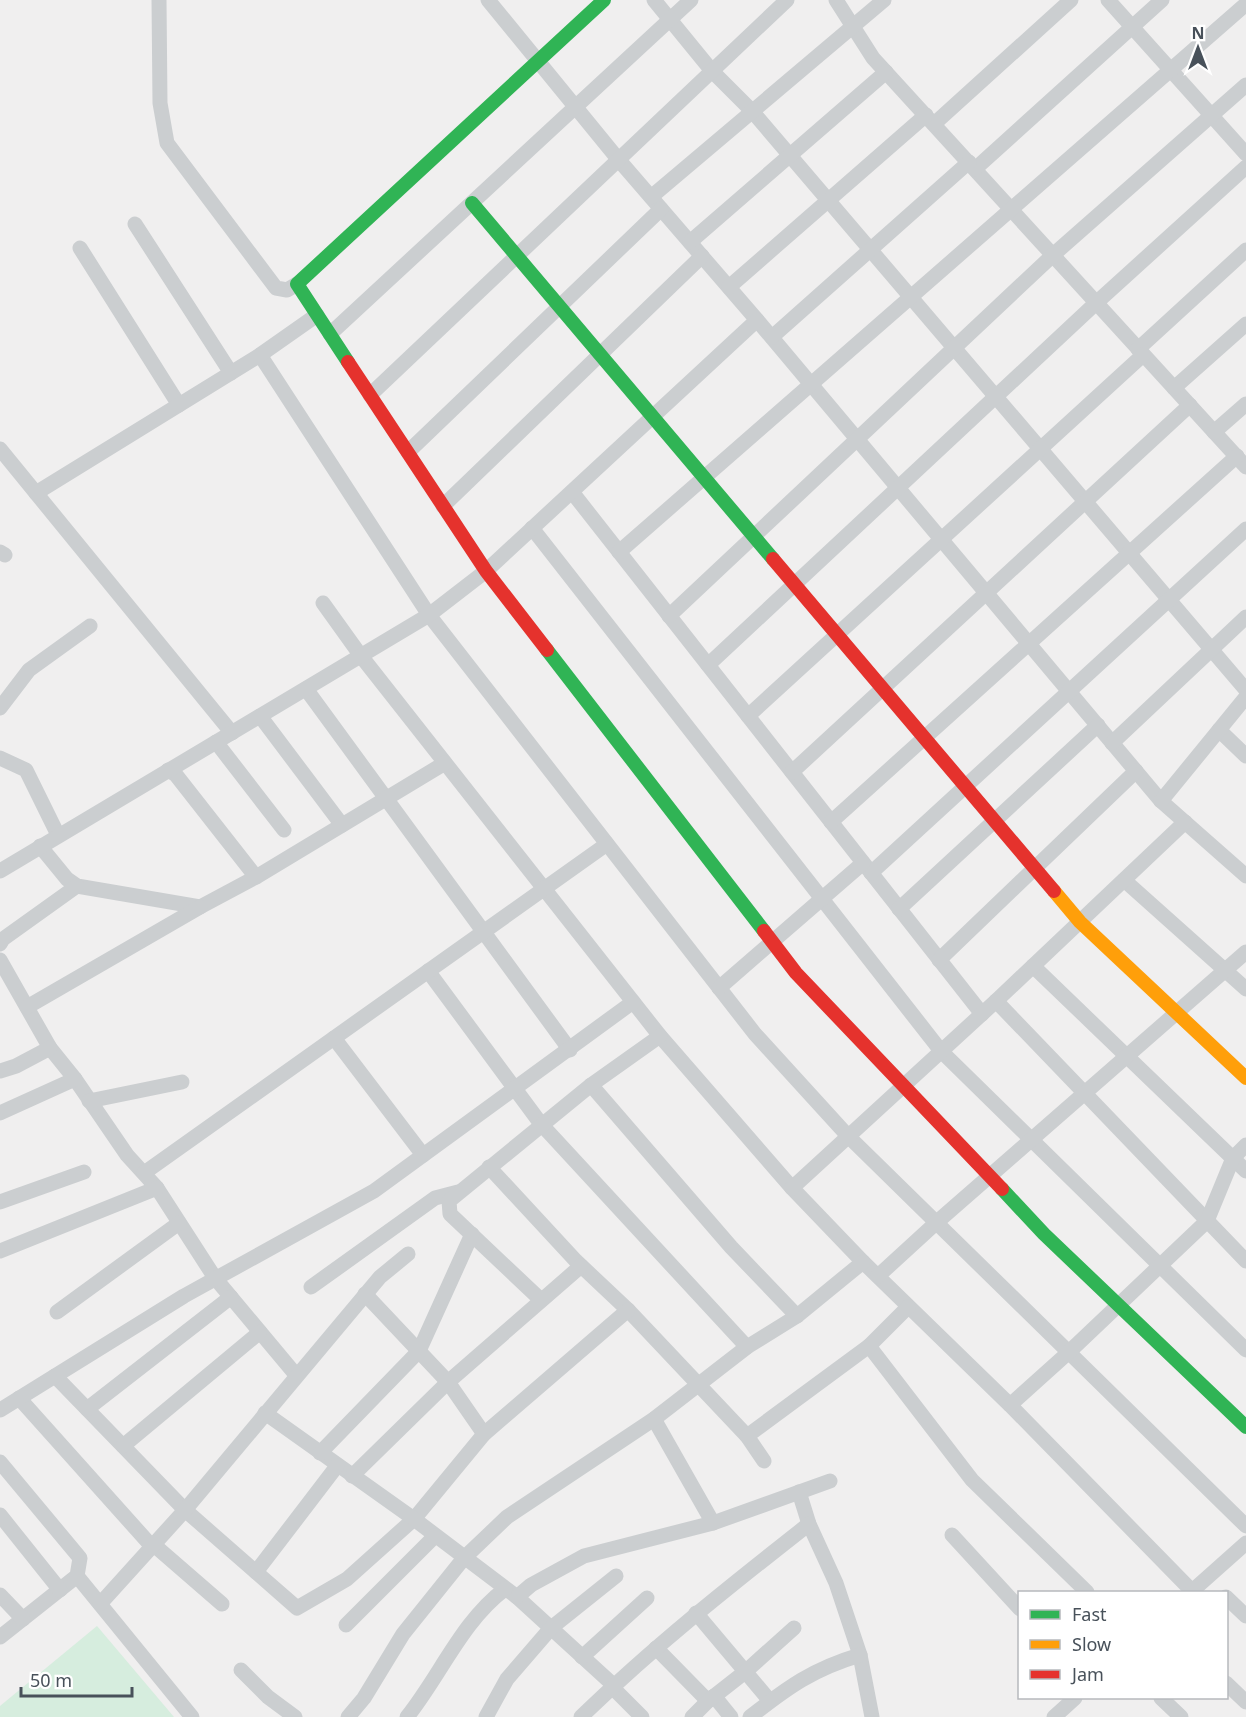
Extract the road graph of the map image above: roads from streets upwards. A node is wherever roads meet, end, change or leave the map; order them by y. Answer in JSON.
{"nodes":[{"id":1,"x":159,"y":0,"type":"edge"},
{"id":2,"x":604,"y":0,"type":"edge"},
{"id":3,"x":654,"y":0,"type":"edge"},
{"id":4,"x":691,"y":0,"type":"edge"},
{"id":5,"x":787,"y":0,"type":"edge"},
{"id":6,"x":836,"y":0,"type":"edge"},
{"id":7,"x":884,"y":0,"type":"edge"},
{"id":8,"x":1071,"y":0,"type":"edge"},
{"id":9,"x":1108,"y":0,"type":"edge"},
{"id":10,"x":1162,"y":0,"type":"edge"},
{"id":11,"x":494,"y":2,"type":"edge"},
{"id":12,"x":1246,"y":4,"type":"edge"},
{"id":13,"x":670,"y":20,"type":"junction"},
{"id":14,"x":853,"y":26,"type":"junction"},
{"id":15,"x":1132,"y":27,"type":"junction"},
{"id":16,"x":538,"y":62,"type":"junction"},
{"id":17,"x":1171,"y":70,"type":"junction"},
{"id":18,"x":712,"y":71,"type":"junction"},
{"id":19,"x":886,"y":72,"type":"junction"},
{"id":20,"x":1246,"y":85,"type":"edge"},
{"id":21,"x":575,"y":107,"type":"junction"},
{"id":22,"x":752,"y":111,"type":"junction"},
{"id":23,"x":1211,"y":116,"type":"junction"},
{"id":24,"x":930,"y":120,"type":"junction"},
{"id":25,"x":1246,"y":154,"type":"edge"},
{"id":26,"x":789,"y":155,"type":"junction"},
{"id":27,"x":618,"y":159,"type":"junction"},
{"id":28,"x":972,"y":166,"type":"junction"},
{"id":29,"x":1246,"y":167,"type":"edge"},
{"id":30,"x":828,"y":200,"type":"junction"},
{"id":31,"x":471,"y":203,"type":"junction"},
{"id":32,"x":656,"y":203,"type":"junction"},
{"id":33,"x":1012,"y":210,"type":"junction"},
{"id":34,"x":135,"y":224,"type":"dead end"},
{"id":35,"x":690,"y":242,"type":"junction"},
{"id":36,"x":80,"y":248,"type":"dead end"},
{"id":37,"x":870,"y":250,"type":"junction"},
{"id":38,"x":1246,"y":250,"type":"edge"},
{"id":39,"x":1053,"y":255,"type":"junction"},
{"id":40,"x":516,"y":256,"type":"junction"},
{"id":41,"x":702,"y":256,"type":"junction"},
{"id":42,"x":297,"y":284,"type":"junction"},
{"id":43,"x":729,"y":287,"type":"junction"},
{"id":44,"x":911,"y":298,"type":"junction"},
{"id":45,"x":1096,"y":303,"type":"junction"},
{"id":46,"x":559,"y":307,"type":"junction"},
{"id":47,"x":317,"y":315,"type":"junction"},
{"id":48,"x":757,"y":320,"type":"junction"},
{"id":49,"x":1246,"y":324,"type":"edge"},
{"id":50,"x":330,"y":334,"type":"junction"},
{"id":51,"x":772,"y":337,"type":"junction"},
{"id":52,"x":954,"y":348,"type":"junction"},
{"id":53,"x":1141,"y":352,"type":"junction"},
{"id":54,"x":260,"y":355,"type":"junction"},
{"id":55,"x":600,"y":355,"type":"junction"},
{"id":56,"x":231,"y":373,"type":"junction"},
{"id":57,"x":812,"y":384,"type":"junction"},
{"id":58,"x":1174,"y":388,"type":"junction"},
{"id":59,"x":370,"y":395,"type":"junction"},
{"id":60,"x":996,"y":397,"type":"junction"},
{"id":61,"x":1246,"y":404,"type":"edge"},
{"id":62,"x":179,"y":405,"type":"junction"},
{"id":63,"x":1190,"y":405,"type":"junction"},
{"id":64,"x":652,"y":417,"type":"junction"},
{"id":65,"x":1214,"y":432,"type":"junction"},
{"id":66,"x":858,"y":439,"type":"junction"},
{"id":67,"x":0,"y":449,"type":"edge"},
{"id":68,"x":1040,"y":449,"type":"junction"},
{"id":69,"x":408,"y":452,"type":"junction"},
{"id":70,"x":1241,"y":462,"type":"edge"},
{"id":71,"x":704,"y":478,"type":"junction"},
{"id":72,"x":898,"y":488,"type":"junction"},
{"id":73,"x":572,"y":492,"type":"junction"},
{"id":74,"x":36,"y":493,"type":"junction"},
{"id":75,"x":1085,"y":502,"type":"junction"},
{"id":76,"x":443,"y":506,"type":"junction"},
{"id":77,"x":532,"y":528,"type":"junction"},
{"id":78,"x":1246,"y":529,"type":"edge"},
{"id":79,"x":754,"y":537,"type":"junction"},
{"id":80,"x":942,"y":539,"type":"junction"},
{"id":81,"x":619,"y":552,"type":"junction"},
{"id":82,"x":1129,"y":553,"type":"junction"},
{"id":83,"x":486,"y":571,"type":"junction"},
{"id":84,"x":794,"y":585,"type":"junction"},
{"id":85,"x":986,"y":593,"type":"junction"},
{"id":86,"x":1169,"y":600,"type":"junction"},
{"id":87,"x":323,"y":603,"type":"dead end"},
{"id":88,"x":429,"y":615,"type":"junction"},
{"id":89,"x":669,"y":616,"type":"junction"},
{"id":90,"x":1246,"y":617,"type":"edge"},
{"id":91,"x":90,"y":627,"type":"dead end"},
{"id":92,"x":837,"y":635,"type":"junction"},
{"id":93,"x":1029,"y":644,"type":"junction"},
{"id":94,"x":1211,"y":649,"type":"junction"},
{"id":95,"x":361,"y":656,"type":"junction"},
{"id":96,"x":708,"y":665,"type":"junction"},
{"id":97,"x":306,"y":689,"type":"junction"},
{"id":98,"x":882,"y":689,"type":"junction"},
{"id":99,"x":1246,"y":690,"type":"edge"},
{"id":100,"x":1069,"y":691,"type":"junction"},
{"id":101,"x":1246,"y":697,"type":"edge"},
{"id":102,"x":0,"y":708,"type":"edge"},
{"id":103,"x":260,"y":716,"type":"junction"},
{"id":104,"x":748,"y":716,"type":"junction"},
{"id":105,"x":1098,"y":725,"type":"junction"},
{"id":106,"x":1219,"y":730,"type":"junction"},
{"id":107,"x":232,"y":733,"type":"junction"},
{"id":108,"x":924,"y":739,"type":"junction"},
{"id":109,"x":216,"y":742,"type":"junction"},
{"id":110,"x":1112,"y":743,"type":"junction"},
{"id":111,"x":1246,"y":756,"type":"edge"},
{"id":112,"x":0,"y":758,"type":"edge"},
{"id":113,"x":445,"y":763,"type":"junction"},
{"id":114,"x":168,"y":770,"type":"junction"},
{"id":115,"x":1136,"y":771,"type":"junction"},
{"id":116,"x":792,"y":772,"type":"junction"},
{"id":117,"x":965,"y":786,"type":"junction"},
{"id":118,"x":385,"y":799,"type":"junction"},
{"id":119,"x":1161,"y":801,"type":"junction"},
{"id":120,"x":994,"y":821,"type":"junction"},
{"id":121,"x":831,"y":822,"type":"junction"},
{"id":122,"x":1185,"y":822,"type":"junction"},
{"id":123,"x":342,"y":825,"type":"junction"},
{"id":124,"x":284,"y":830,"type":"dead end"},
{"id":125,"x":58,"y":836,"type":"junction"},
{"id":126,"x":607,"y":844,"type":"junction"},
{"id":127,"x":40,"y":846,"type":"junction"},
{"id":128,"x":867,"y":868,"type":"junction"},
{"id":129,"x":1034,"y":869,"type":"junction"},
{"id":130,"x":0,"y":871,"type":"edge"},
{"id":131,"x":1246,"y":876,"type":"edge"},
{"id":132,"x":256,"y":877,"type":"junction"},
{"id":133,"x":1124,"y":880,"type":"junction"},
{"id":134,"x":77,"y":886,"type":"junction"},
{"id":135,"x":544,"y":889,"type":"junction"},
{"id":136,"x":822,"y":899,"type":"junction"},
{"id":137,"x":200,"y":907,"type":"junction"},
{"id":138,"x":899,"y":909,"type":"junction"},
{"id":139,"x":1080,"y":922,"type":"junction"},
{"id":140,"x":483,"y":932,"type":"junction"},
{"id":141,"x":772,"y":942,"type":"junction"},
{"id":142,"x":0,"y":944,"type":"edge"},
{"id":143,"x":1246,"y":952,"type":"edge"},
{"id":144,"x":0,"y":960,"type":"edge"},
{"id":145,"x":939,"y":960,"type":"junction"},
{"id":146,"x":1033,"y":966,"type":"junction"},
{"id":147,"x":1225,"y":970,"type":"junction"},
{"id":148,"x":428,"y":971,"type":"junction"},
{"id":149,"x":719,"y":988,"type":"junction"},
{"id":150,"x":1246,"y":989,"type":"edge"},
{"id":151,"x":996,"y":1001,"type":"junction"},
{"id":152,"x":633,"y":1002,"type":"junction"},
{"id":153,"x":27,"y":1007,"type":"junction"},
{"id":154,"x":1176,"y":1013,"type":"junction"},
{"id":155,"x":982,"y":1014,"type":"junction"},
{"id":156,"x":660,"y":1036,"type":"junction"},
{"id":157,"x":334,"y":1038,"type":"junction"},
{"id":158,"x":50,"y":1048,"type":"junction"},
{"id":159,"x":570,"y":1050,"type":"junction"},
{"id":160,"x":941,"y":1051,"type":"junction"},
{"id":161,"x":1126,"y":1056,"type":"junction"},
{"id":162,"x":0,"y":1071,"type":"edge"},
{"id":163,"x":1246,"y":1078,"type":"edge"},
{"id":164,"x":75,"y":1079,"type":"junction"},
{"id":165,"x":182,"y":1082,"type":"dead end"},
{"id":166,"x":591,"y":1085,"type":"junction"},
{"id":167,"x":903,"y":1086,"type":"junction"},
{"id":168,"x":514,"y":1088,"type":"junction"},
{"id":169,"x":1084,"y":1093,"type":"junction"},
{"id":170,"x":89,"y":1101,"type":"junction"},
{"id":171,"x":0,"y":1113,"type":"edge"},
{"id":172,"x":541,"y":1124,"type":"junction"},
{"id":173,"x":848,"y":1136,"type":"junction"},
{"id":174,"x":1031,"y":1140,"type":"junction"},
{"id":175,"x":1246,"y":1145,"type":"edge"},
{"id":176,"x":423,"y":1155,"type":"junction"},
{"id":177,"x":1233,"y":1158,"type":"junction"},
{"id":178,"x":489,"y":1167,"type":"junction"},
{"id":179,"x":1246,"y":1171,"type":"edge"},
{"id":180,"x":84,"y":1172,"type":"dead end"},
{"id":181,"x":144,"y":1173,"type":"junction"},
{"id":182,"x":989,"y":1176,"type":"junction"},
{"id":183,"x":157,"y":1188,"type":"junction"},
{"id":184,"x":792,"y":1188,"type":"junction"},
{"id":185,"x":461,"y":1191,"type":"junction"},
{"id":186,"x":0,"y":1203,"type":"edge"},
{"id":187,"x":1207,"y":1221,"type":"junction"},
{"id":188,"x":936,"y":1222,"type":"junction"},
{"id":189,"x":180,"y":1223,"type":"junction"},
{"id":190,"x":471,"y":1234,"type":"junction"},
{"id":191,"x":0,"y":1251,"type":"edge"},
{"id":192,"x":408,"y":1254,"type":"dead end"},
{"id":193,"x":1246,"y":1261,"type":"edge"},
{"id":194,"x":863,"y":1262,"type":"junction"},
{"id":195,"x":581,"y":1266,"type":"junction"},
{"id":196,"x":1160,"y":1266,"type":"junction"},
{"id":197,"x":878,"y":1276,"type":"junction"},
{"id":198,"x":215,"y":1278,"type":"junction"},
{"id":199,"x":311,"y":1287,"type":"dead end"},
{"id":200,"x":365,"y":1294,"type":"junction"},
{"id":201,"x":231,"y":1297,"type":"junction"},
{"id":202,"x":541,"y":1300,"type":"junction"},
{"id":203,"x":1118,"y":1305,"type":"junction"},
{"id":204,"x":908,"y":1306,"type":"junction"},
{"id":205,"x":628,"y":1310,"type":"junction"},
{"id":206,"x":57,"y":1312,"type":"dead end"},
{"id":207,"x":797,"y":1316,"type":"junction"},
{"id":208,"x":260,"y":1332,"type":"junction"},
{"id":209,"x":869,"y":1346,"type":"junction"},
{"id":210,"x":747,"y":1347,"type":"junction"},
{"id":211,"x":1246,"y":1350,"type":"edge"},
{"id":212,"x":419,"y":1351,"type":"junction"},
{"id":213,"x":1069,"y":1352,"type":"junction"},
{"id":214,"x":296,"y":1375,"type":"junction"},
{"id":215,"x":55,"y":1376,"type":"junction"},
{"id":216,"x":448,"y":1382,"type":"junction"},
{"id":217,"x":699,"y":1386,"type":"junction"},
{"id":218,"x":19,"y":1398,"type":"junction"},
{"id":219,"x":1010,"y":1405,"type":"junction"},
{"id":220,"x":87,"y":1409,"type":"junction"},
{"id":221,"x":0,"y":1410,"type":"edge"},
{"id":222,"x":265,"y":1413,"type":"junction"},
{"id":223,"x":654,"y":1419,"type":"junction"},
{"id":224,"x":1246,"y":1426,"type":"edge"},
{"id":225,"x":484,"y":1434,"type":"junction"},
{"id":226,"x":747,"y":1436,"type":"junction"},
{"id":227,"x":123,"y":1446,"type":"junction"},
{"id":228,"x":320,"y":1453,"type":"junction"},
{"id":229,"x":764,"y":1461,"type":"dead end"},
{"id":230,"x":0,"y":1462,"type":"edge"},
{"id":231,"x":337,"y":1466,"type":"junction"},
{"id":232,"x":352,"y":1476,"type":"junction"},
{"id":233,"x":830,"y":1481,"type":"dead end"},
{"id":234,"x":799,"y":1492,"type":"junction"},
{"id":235,"x":185,"y":1510,"type":"junction"},
{"id":236,"x":0,"y":1515,"type":"edge"},
{"id":237,"x":414,"y":1519,"type":"junction"},
{"id":238,"x":713,"y":1523,"type":"junction"},
{"id":239,"x":809,"y":1524,"type":"junction"},
{"id":240,"x":1246,"y":1526,"type":"edge"},
{"id":241,"x":435,"y":1536,"type":"junction"},
{"id":242,"x":952,"y":1536,"type":"dead end"},
{"id":243,"x":1246,"y":1543,"type":"edge"},
{"id":244,"x":154,"y":1545,"type":"junction"},
{"id":245,"x":464,"y":1558,"type":"junction"},
{"id":246,"x":256,"y":1572,"type":"junction"},
{"id":247,"x":77,"y":1576,"type":"junction"},
{"id":248,"x":616,"y":1576,"type":"dead end"},
{"id":249,"x":1207,"y":1578,"type":"junction"},
{"id":250,"x":60,"y":1590,"type":"junction"},
{"id":251,"x":1085,"y":1591,"type":"edge"},
{"id":252,"x":1190,"y":1591,"type":"edge"},
{"id":253,"x":1192,"y":1591,"type":"edge"},
{"id":254,"x":1220,"y":1591,"type":"edge"},
{"id":255,"x":511,"y":1593,"type":"junction"},
{"id":256,"x":0,"y":1595,"type":"edge"},
{"id":257,"x":647,"y":1598,"type":"dead end"},
{"id":258,"x":1228,"y":1598,"type":"edge"},
{"id":259,"x":222,"y":1604,"type":"dead end"},
{"id":260,"x":100,"y":1605,"type":"junction"},
{"id":261,"x":1018,"y":1607,"type":"edge"},
{"id":262,"x":696,"y":1613,"type":"junction"},
{"id":263,"x":1246,"y":1616,"type":"edge"},
{"id":264,"x":23,"y":1619,"type":"junction"},
{"id":265,"x":346,"y":1625,"type":"dead end"},
{"id":266,"x":551,"y":1628,"type":"junction"},
{"id":267,"x":794,"y":1628,"type":"dead end"},
{"id":268,"x":0,"y":1637,"type":"edge"},
{"id":269,"x":656,"y":1648,"type":"junction"},
{"id":270,"x":860,"y":1656,"type":"junction"},
{"id":271,"x":582,"y":1657,"type":"junction"},
{"id":272,"x":241,"y":1670,"type":"dead end"},
{"id":273,"x":745,"y":1672,"type":"junction"},
{"id":274,"x":1228,"y":1684,"type":"edge"},
{"id":275,"x":612,"y":1687,"type":"junction"},
{"id":276,"x":711,"y":1699,"type":"junction"},
{"id":277,"x":1074,"y":1699,"type":"edge"},
{"id":278,"x":1162,"y":1699,"type":"edge"},
{"id":279,"x":770,"y":1701,"type":"junction"},
{"id":280,"x":1246,"y":1702,"type":"edge"},
{"id":281,"x":1173,"y":1715,"type":"edge"},
{"id":282,"x":192,"y":1717,"type":"edge"},
{"id":283,"x":295,"y":1717,"type":"edge"},
{"id":284,"x":348,"y":1717,"type":"edge"},
{"id":285,"x":406,"y":1717,"type":"edge"},
{"id":286,"x":486,"y":1717,"type":"edge"},
{"id":287,"x":581,"y":1717,"type":"edge"},
{"id":288,"x":642,"y":1717,"type":"edge"},
{"id":289,"x":692,"y":1717,"type":"edge"},
{"id":290,"x":731,"y":1717,"type":"edge"},
{"id":291,"x":750,"y":1717,"type":"edge"},
{"id":292,"x":872,"y":1717,"type":"edge"},
{"id":293,"x":1054,"y":1717,"type":"edge"}],
"edges":[{"from":1,"to":42,"type":"street"},
{"from":2,"to":16,"type":"street"},
{"from":3,"to":13,"type":"street"},
{"from":4,"to":13,"type":"street"},
{"from":5,"to":18,"type":"street"},
{"from":6,"to":14,"type":"street"},
{"from":7,"to":14,"type":"street"},
{"from":8,"to":24,"type":"street"},
{"from":9,"to":15,"type":"street"},
{"from":10,"to":15,"type":"street"},
{"from":11,"to":16,"type":"street"},
{"from":12,"to":17,"type":"street"},
{"from":13,"to":18,"type":"street"},
{"from":13,"to":21,"type":"street"},
{"from":14,"to":19,"type":"street"},
{"from":14,"to":22,"type":"street"},
{"from":15,"to":17,"type":"street"},
{"from":15,"to":28,"type":"street"},
{"from":16,"to":21,"type":"street"},
{"from":16,"to":42,"type":"street"},
{"from":17,"to":23,"type":"street"},
{"from":17,"to":33,"type":"street"},
{"from":18,"to":22,"type":"street"},
{"from":18,"to":27,"type":"street"},
{"from":19,"to":24,"type":"street"},
{"from":19,"to":26,"type":"street"},
{"from":20,"to":23,"type":"street"},
{"from":21,"to":27,"type":"street"},
{"from":21,"to":31,"type":"street"},
{"from":22,"to":26,"type":"street"},
{"from":22,"to":32,"type":"street"},
{"from":23,"to":25,"type":"street"},
{"from":23,"to":39,"type":"street"},
{"from":24,"to":28,"type":"street"},
{"from":24,"to":30,"type":"street"},
{"from":26,"to":30,"type":"street"},
{"from":26,"to":35,"type":"street"},
{"from":27,"to":32,"type":"street"},
{"from":27,"to":40,"type":"street"},
{"from":28,"to":33,"type":"street"},
{"from":28,"to":37,"type":"street"},
{"from":29,"to":45,"type":"street"},
{"from":30,"to":37,"type":"street"},
{"from":30,"to":43,"type":"street"},
{"from":31,"to":40,"type":"street"},
{"from":31,"to":50,"type":"street"},
{"from":32,"to":35,"type":"street"},
{"from":32,"to":46,"type":"street"},
{"from":33,"to":39,"type":"street"},
{"from":33,"to":44,"type":"street"},
{"from":34,"to":56,"type":"street"},
{"from":35,"to":41,"type":"street"},
{"from":36,"to":62,"type":"street"},
{"from":37,"to":44,"type":"street"},
{"from":37,"to":51,"type":"street"},
{"from":38,"to":53,"type":"street"},
{"from":39,"to":45,"type":"street"},
{"from":39,"to":52,"type":"street"},
{"from":40,"to":46,"type":"street"},
{"from":40,"to":59,"type":"street"},
{"from":41,"to":43,"type":"street"},
{"from":41,"to":55,"type":"street"},
{"from":42,"to":47,"type":"street"},
{"from":43,"to":48,"type":"street"},
{"from":44,"to":52,"type":"street"},
{"from":44,"to":57,"type":"street"},
{"from":45,"to":53,"type":"street"},
{"from":45,"to":60,"type":"street"},
{"from":46,"to":55,"type":"street"},
{"from":46,"to":69,"type":"street"},
{"from":47,"to":50,"type":"street"},
{"from":47,"to":54,"type":"street"},
{"from":48,"to":51,"type":"street"},
{"from":48,"to":64,"type":"street"},
{"from":49,"to":58,"type":"street"},
{"from":50,"to":59,"type":"street"},
{"from":51,"to":57,"type":"street"},
{"from":52,"to":60,"type":"street"},
{"from":52,"to":66,"type":"street"},
{"from":53,"to":58,"type":"street"},
{"from":53,"to":68,"type":"street"},
{"from":54,"to":56,"type":"street"},
{"from":54,"to":88,"type":"street"},
{"from":55,"to":64,"type":"street"},
{"from":55,"to":76,"type":"street"},
{"from":56,"to":62,"type":"street"},
{"from":57,"to":66,"type":"street"},
{"from":57,"to":71,"type":"street"},
{"from":58,"to":63,"type":"street"},
{"from":59,"to":69,"type":"street"},
{"from":60,"to":68,"type":"street"},
{"from":60,"to":72,"type":"street"},
{"from":61,"to":65,"type":"street"},
{"from":62,"to":74,"type":"street"},
{"from":63,"to":65,"type":"street"},
{"from":63,"to":75,"type":"street"},
{"from":64,"to":71,"type":"street"},
{"from":64,"to":73,"type":"street"},
{"from":65,"to":70,"type":"street"},
{"from":66,"to":72,"type":"street"},
{"from":66,"to":79,"type":"street"},
{"from":67,"to":74,"type":"street"},
{"from":68,"to":75,"type":"street"},
{"from":68,"to":80,"type":"street"},
{"from":69,"to":76,"type":"street"},
{"from":70,"to":82,"type":"street"},
{"from":71,"to":79,"type":"street"},
{"from":71,"to":81,"type":"street"},
{"from":72,"to":80,"type":"street"},
{"from":72,"to":84,"type":"street"},
{"from":73,"to":77,"type":"street"},
{"from":73,"to":81,"type":"street"},
{"from":74,"to":107,"type":"street"},
{"from":75,"to":82,"type":"street"},
{"from":75,"to":85,"type":"street"},
{"from":76,"to":83,"type":"street"},
{"from":77,"to":83,"type":"street"},
{"from":77,"to":136,"type":"street"},
{"from":78,"to":86,"type":"street"},
{"from":79,"to":84,"type":"street"},
{"from":79,"to":89,"type":"street"},
{"from":80,"to":85,"type":"street"},
{"from":80,"to":92,"type":"street"},
{"from":81,"to":89,"type":"street"},
{"from":82,"to":86,"type":"street"},
{"from":82,"to":93,"type":"street"},
{"from":83,"to":88,"type":"street"},
{"from":83,"to":141,"type":"street"},
{"from":84,"to":92,"type":"street"},
{"from":84,"to":96,"type":"street"},
{"from":85,"to":93,"type":"street"},
{"from":85,"to":98,"type":"street"},
{"from":86,"to":94,"type":"street"},
{"from":86,"to":100,"type":"street"},
{"from":87,"to":95,"type":"street"},
{"from":88,"to":95,"type":"street"},
{"from":88,"to":126,"type":"street"},
{"from":89,"to":96,"type":"street"},
{"from":90,"to":94,"type":"street"},
{"from":91,"to":102,"type":"street"},
{"from":92,"to":98,"type":"street"},
{"from":92,"to":104,"type":"street"},
{"from":93,"to":100,"type":"street"},
{"from":93,"to":108,"type":"street"},
{"from":94,"to":99,"type":"street"},
{"from":94,"to":110,"type":"street"},
{"from":95,"to":97,"type":"street"},
{"from":95,"to":113,"type":"street"},
{"from":96,"to":104,"type":"street"},
{"from":97,"to":103,"type":"street"},
{"from":97,"to":118,"type":"street"},
{"from":98,"to":108,"type":"street"},
{"from":98,"to":116,"type":"street"},
{"from":100,"to":105,"type":"street"},
{"from":100,"to":117,"type":"street"},
{"from":101,"to":106,"type":"street"},
{"from":103,"to":107,"type":"street"},
{"from":103,"to":123,"type":"street"},
{"from":104,"to":116,"type":"street"},
{"from":105,"to":110,"type":"street"},
{"from":105,"to":120,"type":"street"},
{"from":106,"to":111,"type":"street"},
{"from":106,"to":119,"type":"street"},
{"from":107,"to":109,"type":"street"},
{"from":108,"to":117,"type":"street"},
{"from":108,"to":121,"type":"street"},
{"from":109,"to":114,"type":"street"},
{"from":109,"to":124,"type":"street"},
{"from":110,"to":115,"type":"street"},
{"from":112,"to":125,"type":"street"},
{"from":113,"to":118,"type":"street"},
{"from":113,"to":135,"type":"street"},
{"from":114,"to":125,"type":"street"},
{"from":114,"to":132,"type":"street"},
{"from":115,"to":119,"type":"street"},
{"from":115,"to":129,"type":"street"},
{"from":116,"to":121,"type":"street"},
{"from":117,"to":120,"type":"street"},
{"from":117,"to":128,"type":"street"},
{"from":118,"to":123,"type":"street"},
{"from":118,"to":140,"type":"street"},
{"from":119,"to":122,"type":"street"},
{"from":120,"to":129,"type":"street"},
{"from":120,"to":138,"type":"street"},
{"from":121,"to":128,"type":"street"},
{"from":122,"to":131,"type":"street"},
{"from":122,"to":133,"type":"street"},
{"from":123,"to":132,"type":"street"},
{"from":125,"to":127,"type":"street"},
{"from":126,"to":135,"type":"street"},
{"from":126,"to":149,"type":"street"},
{"from":127,"to":130,"type":"street"},
{"from":127,"to":134,"type":"street"},
{"from":128,"to":136,"type":"street"},
{"from":128,"to":138,"type":"street"},
{"from":129,"to":139,"type":"street"},
{"from":129,"to":145,"type":"street"},
{"from":132,"to":137,"type":"street"},
{"from":133,"to":139,"type":"street"},
{"from":133,"to":147,"type":"street"},
{"from":134,"to":137,"type":"street"},
{"from":134,"to":142,"type":"street"},
{"from":135,"to":140,"type":"street"},
{"from":135,"to":152,"type":"street"},
{"from":136,"to":141,"type":"street"},
{"from":136,"to":160,"type":"street"},
{"from":137,"to":153,"type":"street"},
{"from":138,"to":145,"type":"street"},
{"from":139,"to":146,"type":"street"},
{"from":139,"to":154,"type":"street"},
{"from":140,"to":148,"type":"street"},
{"from":140,"to":159,"type":"street"},
{"from":141,"to":149,"type":"street"},
{"from":141,"to":167,"type":"street"},
{"from":143,"to":147,"type":"street"},
{"from":144,"to":153,"type":"street"},
{"from":145,"to":155,"type":"street"},
{"from":146,"to":151,"type":"street"},
{"from":146,"to":161,"type":"street"},
{"from":147,"to":150,"type":"street"},
{"from":147,"to":154,"type":"street"},
{"from":148,"to":157,"type":"street"},
{"from":148,"to":168,"type":"street"},
{"from":149,"to":173,"type":"street"},
{"from":151,"to":155,"type":"street"},
{"from":151,"to":169,"type":"street"},
{"from":152,"to":156,"type":"street"},
{"from":152,"to":159,"type":"street"},
{"from":153,"to":158,"type":"street"},
{"from":154,"to":161,"type":"street"},
{"from":154,"to":163,"type":"street"},
{"from":155,"to":160,"type":"street"},
{"from":156,"to":166,"type":"street"},
{"from":156,"to":184,"type":"street"},
{"from":157,"to":176,"type":"street"},
{"from":157,"to":181,"type":"street"},
{"from":158,"to":162,"type":"street"},
{"from":158,"to":164,"type":"street"},
{"from":159,"to":168,"type":"street"},
{"from":160,"to":167,"type":"street"},
{"from":160,"to":174,"type":"street"},
{"from":161,"to":169,"type":"street"},
{"from":161,"to":177,"type":"street"},
{"from":164,"to":170,"type":"street"},
{"from":164,"to":171,"type":"street"},
{"from":165,"to":170,"type":"street"},
{"from":166,"to":172,"type":"street"},
{"from":166,"to":207,"type":"street"},
{"from":167,"to":173,"type":"street"},
{"from":167,"to":182,"type":"street"},
{"from":168,"to":172,"type":"street"},
{"from":168,"to":176,"type":"street"},
{"from":169,"to":174,"type":"street"},
{"from":169,"to":187,"type":"street"},
{"from":170,"to":181,"type":"street"},
{"from":172,"to":178,"type":"street"},
{"from":172,"to":210,"type":"street"},
{"from":173,"to":184,"type":"street"},
{"from":173,"to":188,"type":"street"},
{"from":174,"to":182,"type":"street"},
{"from":174,"to":196,"type":"street"},
{"from":175,"to":177,"type":"street"},
{"from":176,"to":198,"type":"street"},
{"from":177,"to":179,"type":"street"},
{"from":177,"to":187,"type":"street"},
{"from":178,"to":185,"type":"street"},
{"from":178,"to":195,"type":"street"},
{"from":180,"to":186,"type":"street"},
{"from":181,"to":183,"type":"street"},
{"from":182,"to":188,"type":"street"},
{"from":182,"to":203,"type":"street"},
{"from":183,"to":189,"type":"street"},
{"from":183,"to":191,"type":"street"},
{"from":184,"to":194,"type":"street"},
{"from":185,"to":190,"type":"street"},
{"from":185,"to":199,"type":"street"},
{"from":187,"to":193,"type":"street"},
{"from":187,"to":196,"type":"street"},
{"from":188,"to":197,"type":"street"},
{"from":188,"to":213,"type":"street"},
{"from":189,"to":198,"type":"street"},
{"from":189,"to":206,"type":"street"},
{"from":190,"to":202,"type":"street"},
{"from":190,"to":212,"type":"street"},
{"from":192,"to":200,"type":"street"},
{"from":194,"to":197,"type":"street"},
{"from":194,"to":207,"type":"street"},
{"from":195,"to":202,"type":"street"},
{"from":195,"to":205,"type":"street"},
{"from":196,"to":203,"type":"street"},
{"from":196,"to":211,"type":"street"},
{"from":197,"to":204,"type":"street"},
{"from":198,"to":201,"type":"street"},
{"from":198,"to":215,"type":"street"},
{"from":200,"to":212,"type":"street"},
{"from":200,"to":214,"type":"street"},
{"from":201,"to":208,"type":"street"},
{"from":201,"to":220,"type":"street"},
{"from":202,"to":216,"type":"street"},
{"from":203,"to":213,"type":"street"},
{"from":203,"to":224,"type":"street"},
{"from":204,"to":209,"type":"street"},
{"from":204,"to":219,"type":"street"},
{"from":205,"to":217,"type":"street"},
{"from":205,"to":225,"type":"street"},
{"from":207,"to":210,"type":"street"},
{"from":208,"to":214,"type":"street"},
{"from":208,"to":227,"type":"street"},
{"from":209,"to":226,"type":"street"},
{"from":209,"to":251,"type":"street"},
{"from":210,"to":217,"type":"street"},
{"from":212,"to":216,"type":"street"},
{"from":212,"to":228,"type":"street"},
{"from":213,"to":219,"type":"street"},
{"from":213,"to":240,"type":"street"},
{"from":214,"to":222,"type":"street"},
{"from":215,"to":218,"type":"street"},
{"from":215,"to":220,"type":"street"},
{"from":216,"to":225,"type":"street"},
{"from":216,"to":232,"type":"street"},
{"from":217,"to":223,"type":"street"},
{"from":217,"to":226,"type":"street"},
{"from":218,"to":221,"type":"street"},
{"from":218,"to":244,"type":"street"},
{"from":219,"to":252,"type":"street"},
{"from":220,"to":227,"type":"street"},
{"from":222,"to":228,"type":"street"},
{"from":222,"to":235,"type":"street"},
{"from":223,"to":238,"type":"street"},
{"from":223,"to":245,"type":"street"},
{"from":225,"to":237,"type":"street"},
{"from":226,"to":229,"type":"street"},
{"from":227,"to":235,"type":"street"},
{"from":228,"to":231,"type":"street"},
{"from":230,"to":247,"type":"street"},
{"from":231,"to":232,"type":"street"},
{"from":231,"to":246,"type":"street"},
{"from":232,"to":237,"type":"street"},
{"from":233,"to":234,"type":"street"},
{"from":234,"to":238,"type":"street"},
{"from":234,"to":239,"type":"street"},
{"from":235,"to":244,"type":"street"},
{"from":235,"to":246,"type":"street"},
{"from":236,"to":250,"type":"street"},
{"from":237,"to":241,"type":"street"},
{"from":237,"to":246,"type":"street"},
{"from":238,"to":255,"type":"street"},
{"from":239,"to":262,"type":"street"},
{"from":239,"to":270,"type":"street"},
{"from":241,"to":245,"type":"street"},
{"from":241,"to":265,"type":"street"},
{"from":242,"to":261,"type":"street"},
{"from":243,"to":249,"type":"street"},
{"from":244,"to":259,"type":"street"},
{"from":244,"to":260,"type":"street"},
{"from":245,"to":255,"type":"street"},
{"from":245,"to":284,"type":"street"},
{"from":247,"to":250,"type":"street"},
{"from":247,"to":260,"type":"street"},
{"from":248,"to":266,"type":"street"},
{"from":249,"to":253,"type":"street"},
{"from":249,"to":254,"type":"street"},
{"from":250,"to":264,"type":"street"},
{"from":255,"to":266,"type":"street"},
{"from":255,"to":285,"type":"street"},
{"from":256,"to":264,"type":"street"},
{"from":257,"to":271,"type":"street"},
{"from":258,"to":263,"type":"street"},
{"from":260,"to":282,"type":"street"},
{"from":262,"to":269,"type":"street"},
{"from":262,"to":273,"type":"street"},
{"from":264,"to":268,"type":"street"},
{"from":266,"to":271,"type":"street"},
{"from":266,"to":286,"type":"street"},
{"from":267,"to":273,"type":"street"},
{"from":269,"to":275,"type":"street"},
{"from":269,"to":276,"type":"street"},
{"from":270,"to":279,"type":"street"},
{"from":270,"to":292,"type":"street"},
{"from":271,"to":275,"type":"street"},
{"from":272,"to":283,"type":"street"},
{"from":273,"to":276,"type":"street"},
{"from":273,"to":279,"type":"street"},
{"from":274,"to":280,"type":"street"},
{"from":275,"to":287,"type":"street"},
{"from":275,"to":288,"type":"street"},
{"from":276,"to":289,"type":"street"},
{"from":276,"to":290,"type":"street"},
{"from":277,"to":293,"type":"street"},
{"from":278,"to":281,"type":"street"},
{"from":279,"to":291,"type":"street"}]}
